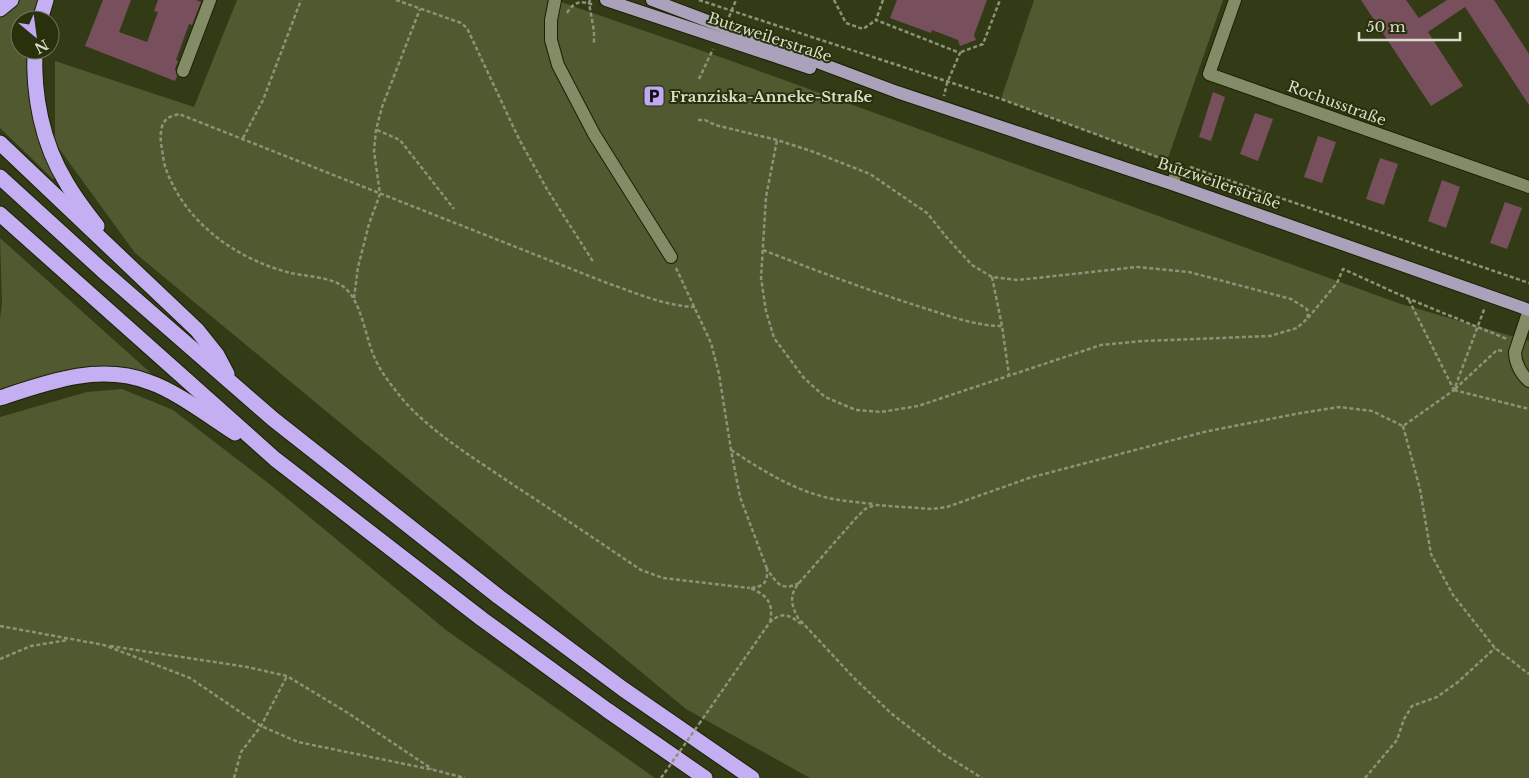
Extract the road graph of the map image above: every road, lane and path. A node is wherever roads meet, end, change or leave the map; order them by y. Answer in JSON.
{"nodes":[{"id":1,"x":11,"y":0,"type":"edge"},
{"id":2,"x":210,"y":0,"type":"edge"},
{"id":3,"x":301,"y":0,"type":"edge"},
{"id":4,"x":396,"y":0,"type":"edge"},
{"id":5,"x":555,"y":0,"type":"edge"},
{"id":6,"x":652,"y":0,"type":"edge"},
{"id":7,"x":699,"y":0,"type":"edge"},
{"id":8,"x":736,"y":0,"type":"edge"},
{"id":9,"x":834,"y":0,"type":"edge"},
{"id":10,"x":884,"y":0,"type":"edge"},
{"id":11,"x":1000,"y":0,"type":"edge"},
{"id":12,"x":1235,"y":0,"type":"edge"},
{"id":13,"x":590,"y":2,"type":"edge"},
{"id":14,"x":602,"y":3,"type":"edge"},
{"id":15,"x":420,"y":8,"type":"junction"},
{"id":16,"x":0,"y":9,"type":"edge"},
{"id":17,"x":732,"y":11,"type":"junction"},
{"id":18,"x":565,"y":16,"type":"dead end"},
{"id":19,"x":876,"y":20,"type":"junction"},
{"id":20,"x":721,"y":32,"type":"junction"},
{"id":21,"x":594,"y":44,"type":"dead end"},
{"id":22,"x":960,"y":53,"type":"junction"},
{"id":23,"x":35,"y":60,"type":"edge"},
{"id":24,"x":183,"y":71,"type":"dead end"},
{"id":25,"x":699,"y":79,"type":"dead end"},
{"id":26,"x":947,"y":83,"type":"junction"},
{"id":27,"x":941,"y":106,"type":"junction"},
{"id":28,"x":698,"y":120,"type":"dead end"},
{"id":29,"x":376,"y":130,"type":"junction"},
{"id":30,"x":243,"y":138,"type":"junction"},
{"id":31,"x":777,"y":140,"type":"junction"},
{"id":32,"x":0,"y":143,"type":"edge"},
{"id":33,"x":1180,"y":166,"type":"junction"},
{"id":34,"x":0,"y":177,"type":"edge"},
{"id":35,"x":1172,"y":184,"type":"junction"},
{"id":36,"x":1529,"y":187,"type":"edge"},
{"id":37,"x":380,"y":194,"type":"junction"},
{"id":38,"x":454,"y":209,"type":"dead end"},
{"id":39,"x":0,"y":214,"type":"edge"},
{"id":40,"x":763,"y":250,"type":"junction"},
{"id":41,"x":118,"y":256,"type":"junction"},
{"id":42,"x":671,"y":257,"type":"joint"},
{"id":43,"x":594,"y":263,"type":"dead end"},
{"id":44,"x":992,"y":277,"type":"junction"},
{"id":45,"x":1529,"y":284,"type":"edge"},
{"id":46,"x":1489,"y":296,"type":"junction"},
{"id":47,"x":354,"y":298,"type":"junction"},
{"id":48,"x":1409,"y":299,"type":"junction"},
{"id":49,"x":695,"y":306,"type":"junction"},
{"id":50,"x":1529,"y":310,"type":"edge"},
{"id":51,"x":1308,"y":318,"type":"junction"},
{"id":52,"x":1002,"y":326,"type":"junction"},
{"id":53,"x":1478,"y":327,"type":"junction"},
{"id":54,"x":1517,"y":348,"type":"junction"},
{"id":55,"x":1009,"y":375,"type":"junction"},
{"id":56,"x":1529,"y":381,"type":"edge"},
{"id":57,"x":233,"y":384,"type":"junction"},
{"id":58,"x":1454,"y":390,"type":"junction"},
{"id":59,"x":0,"y":398,"type":"edge"},
{"id":60,"x":1529,"y":409,"type":"edge"},
{"id":61,"x":1403,"y":426,"type":"junction"},
{"id":62,"x":731,"y":450,"type":"junction"},
{"id":63,"x":275,"y":459,"type":"junction"},
{"id":64,"x":875,"y":505,"type":"junction"},
{"id":65,"x":767,"y":569,"type":"junction"},
{"id":66,"x":799,"y":583,"type":"junction"},
{"id":67,"x":750,"y":588,"type":"junction"},
{"id":68,"x":770,"y":622,"type":"junction"},
{"id":69,"x":0,"y":626,"type":"edge"},
{"id":70,"x":804,"y":626,"type":"junction"},
{"id":71,"x":72,"y":639,"type":"junction"},
{"id":72,"x":104,"y":645,"type":"junction"},
{"id":73,"x":1495,"y":648,"type":"junction"},
{"id":74,"x":0,"y":659,"type":"edge"},
{"id":75,"x":1529,"y":674,"type":"edge"},
{"id":76,"x":287,"y":676,"type":"junction"},
{"id":77,"x":261,"y":726,"type":"junction"},
{"id":78,"x":434,"y":770,"type":"junction"},
{"id":79,"x":234,"y":778,"type":"edge"},
{"id":80,"x":464,"y":778,"type":"edge"},
{"id":81,"x":661,"y":778,"type":"edge"},
{"id":82,"x":705,"y":778,"type":"edge"},
{"id":83,"x":752,"y":778,"type":"edge"},
{"id":84,"x":982,"y":778,"type":"edge"},
{"id":85,"x":1365,"y":778,"type":"edge"}],
"edges":[{"from":1,"to":16,"type":"highway"},
{"from":2,"to":24,"type":"lane"},
{"from":3,"to":30,"type":"path"},
{"from":4,"to":15,"type":"path"},
{"from":5,"to":42,"type":"lane"},
{"from":6,"to":20,"type":"main road","name":"Butzweilerstraße"},
{"from":7,"to":17,"type":"path"},
{"from":8,"to":17,"type":"path"},
{"from":9,"to":19,"type":"path"},
{"from":10,"to":19,"type":"path"},
{"from":11,"to":22,"type":"path"},
{"from":12,"to":36,"type":"lane","name":"Rochusstraße"},
{"from":13,"to":14,"type":"path"},
{"from":13,"to":18,"type":"path"},
{"from":13,"to":21,"type":"path"},
{"from":14,"to":20,"type":"main road","name":"Butzweilerstraße"},
{"from":15,"to":29,"type":"path"},
{"from":15,"to":43,"type":"path"},
{"from":17,"to":20,"type":"path"},
{"from":17,"to":26,"type":"path"},
{"from":19,"to":22,"type":"path"},
{"from":20,"to":25,"type":"path"},
{"from":20,"to":27,"type":"main road","name":"Butzweilerstraße"},
{"from":22,"to":26,"type":"path"},
{"from":23,"to":41,"type":"highway"},
{"from":26,"to":27,"type":"path"},
{"from":26,"to":33,"type":"path"},
{"from":27,"to":35,"type":"main road","name":"Butzweilerstraße"},
{"from":28,"to":31,"type":"path"},
{"from":29,"to":37,"type":"path"},
{"from":29,"to":38,"type":"path"},
{"from":30,"to":37,"type":"path"},
{"from":30,"to":47,"type":"path"},
{"from":31,"to":40,"type":"path"},
{"from":31,"to":44,"type":"path"},
{"from":32,"to":41,"type":"highway"},
{"from":33,"to":35,"type":"lane"},
{"from":33,"to":45,"type":"path"},
{"from":34,"to":57,"type":"highway"},
{"from":35,"to":46,"type":"main road","name":"Butzweilerstraße"},
{"from":37,"to":47,"type":"path"},
{"from":37,"to":49,"type":"path"},
{"from":39,"to":63,"type":"highway"},
{"from":40,"to":52,"type":"path"},
{"from":40,"to":55,"type":"path"},
{"from":41,"to":57,"type":"highway"},
{"from":42,"to":49,"type":"path"},
{"from":44,"to":51,"type":"path"},
{"from":44,"to":52,"type":"path"},
{"from":46,"to":50,"type":"main road","name":"Butzweilerstraße"},
{"from":46,"to":53,"type":"path"},
{"from":47,"to":67,"type":"path"},
{"from":48,"to":51,"type":"path"},
{"from":48,"to":53,"type":"path"},
{"from":48,"to":58,"type":"path"},
{"from":49,"to":62,"type":"path"},
{"from":50,"to":54,"type":"lane"},
{"from":51,"to":55,"type":"path"},
{"from":52,"to":55,"type":"path"},
{"from":53,"to":54,"type":"path"},
{"from":53,"to":58,"type":"path"},
{"from":54,"to":56,"type":"lane"},
{"from":54,"to":58,"type":"path"},
{"from":57,"to":83,"type":"highway"},
{"from":58,"to":60,"type":"path"},
{"from":58,"to":61,"type":"path"},
{"from":59,"to":63,"type":"highway"},
{"from":61,"to":64,"type":"path"},
{"from":61,"to":73,"type":"path"},
{"from":62,"to":64,"type":"path"},
{"from":62,"to":65,"type":"path"},
{"from":63,"to":82,"type":"highway"},
{"from":64,"to":66,"type":"path"},
{"from":65,"to":66,"type":"path"},
{"from":65,"to":67,"type":"path"},
{"from":66,"to":70,"type":"path"},
{"from":67,"to":68,"type":"path"},
{"from":68,"to":70,"type":"path"},
{"from":68,"to":81,"type":"path","bridge":true},
{"from":69,"to":71,"type":"path"},
{"from":70,"to":84,"type":"path"},
{"from":71,"to":72,"type":"path"},
{"from":71,"to":74,"type":"path"},
{"from":72,"to":76,"type":"path"},
{"from":72,"to":77,"type":"path"},
{"from":73,"to":75,"type":"path"},
{"from":73,"to":85,"type":"path"},
{"from":76,"to":77,"type":"path"},
{"from":76,"to":78,"type":"path"},
{"from":77,"to":78,"type":"path"},
{"from":77,"to":79,"type":"path"},
{"from":78,"to":80,"type":"path"}]}
